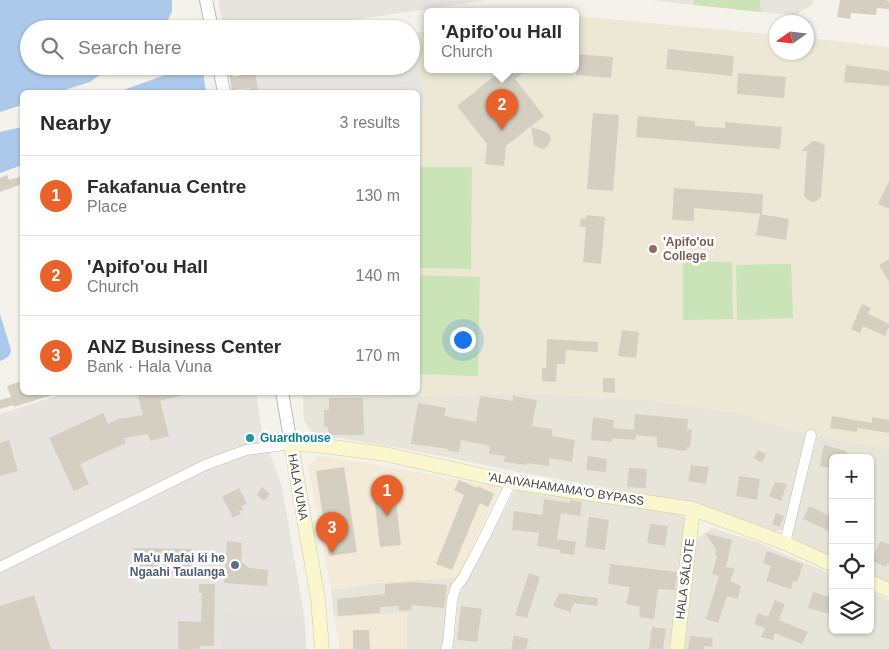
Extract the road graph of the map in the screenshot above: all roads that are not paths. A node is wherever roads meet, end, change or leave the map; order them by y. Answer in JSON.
{"nodes":[{"id":1,"x":206,"y":0,"type":"edge"},
{"id":2,"x":210,"y":20,"type":"edge"},
{"id":3,"x":221,"y":75,"type":"edge"},
{"id":4,"x":224,"y":90,"type":"edge"},
{"id":5,"x":283,"y":395,"type":"edge"},
{"id":6,"x":811,"y":435,"type":"dead end"},
{"id":7,"x":291,"y":444,"type":"junction"},
{"id":8,"x":511,"y":482,"type":"junction"},
{"id":9,"x":694,"y":509,"type":"junction"},
{"id":10,"x":784,"y":543,"type":"junction"},
{"id":11,"x":829,"y":563,"type":"edge"},
{"id":12,"x":0,"y":567,"type":"edge"},
{"id":13,"x":874,"y":584,"type":"edge"},
{"id":14,"x":889,"y":590,"type":"edge"},
{"id":15,"x":322,"y":649,"type":"edge"},
{"id":16,"x":446,"y":649,"type":"edge"},
{"id":17,"x":677,"y":649,"type":"edge"}],
"edges":[{"from":1,"to":2,"type":"street"},
{"from":3,"to":4,"type":"street"},
{"from":5,"to":7,"type":"street"},
{"from":6,"to":10,"type":"street"},
{"from":7,"to":8,"type":"main road","name":"'ALAIVAHAMAMA'O BYPASS"},
{"from":7,"to":12,"type":"street"},
{"from":7,"to":15,"type":"main road","name":"HALA VUNA"},
{"from":8,"to":9,"type":"main road","name":"'ALAIVAHAMAMA'O BYPASS"},
{"from":8,"to":16,"type":"street"},
{"from":9,"to":10,"type":"main road","name":"'ALAIVAHAMAMA'O BYPASS"},
{"from":9,"to":17,"type":"main road","name":"HALA SĀLOTE"},
{"from":10,"to":11,"type":"main road","name":"'ALAIVAHAMAMA'O BYPASS"},
{"from":13,"to":14,"type":"main road"}]}
